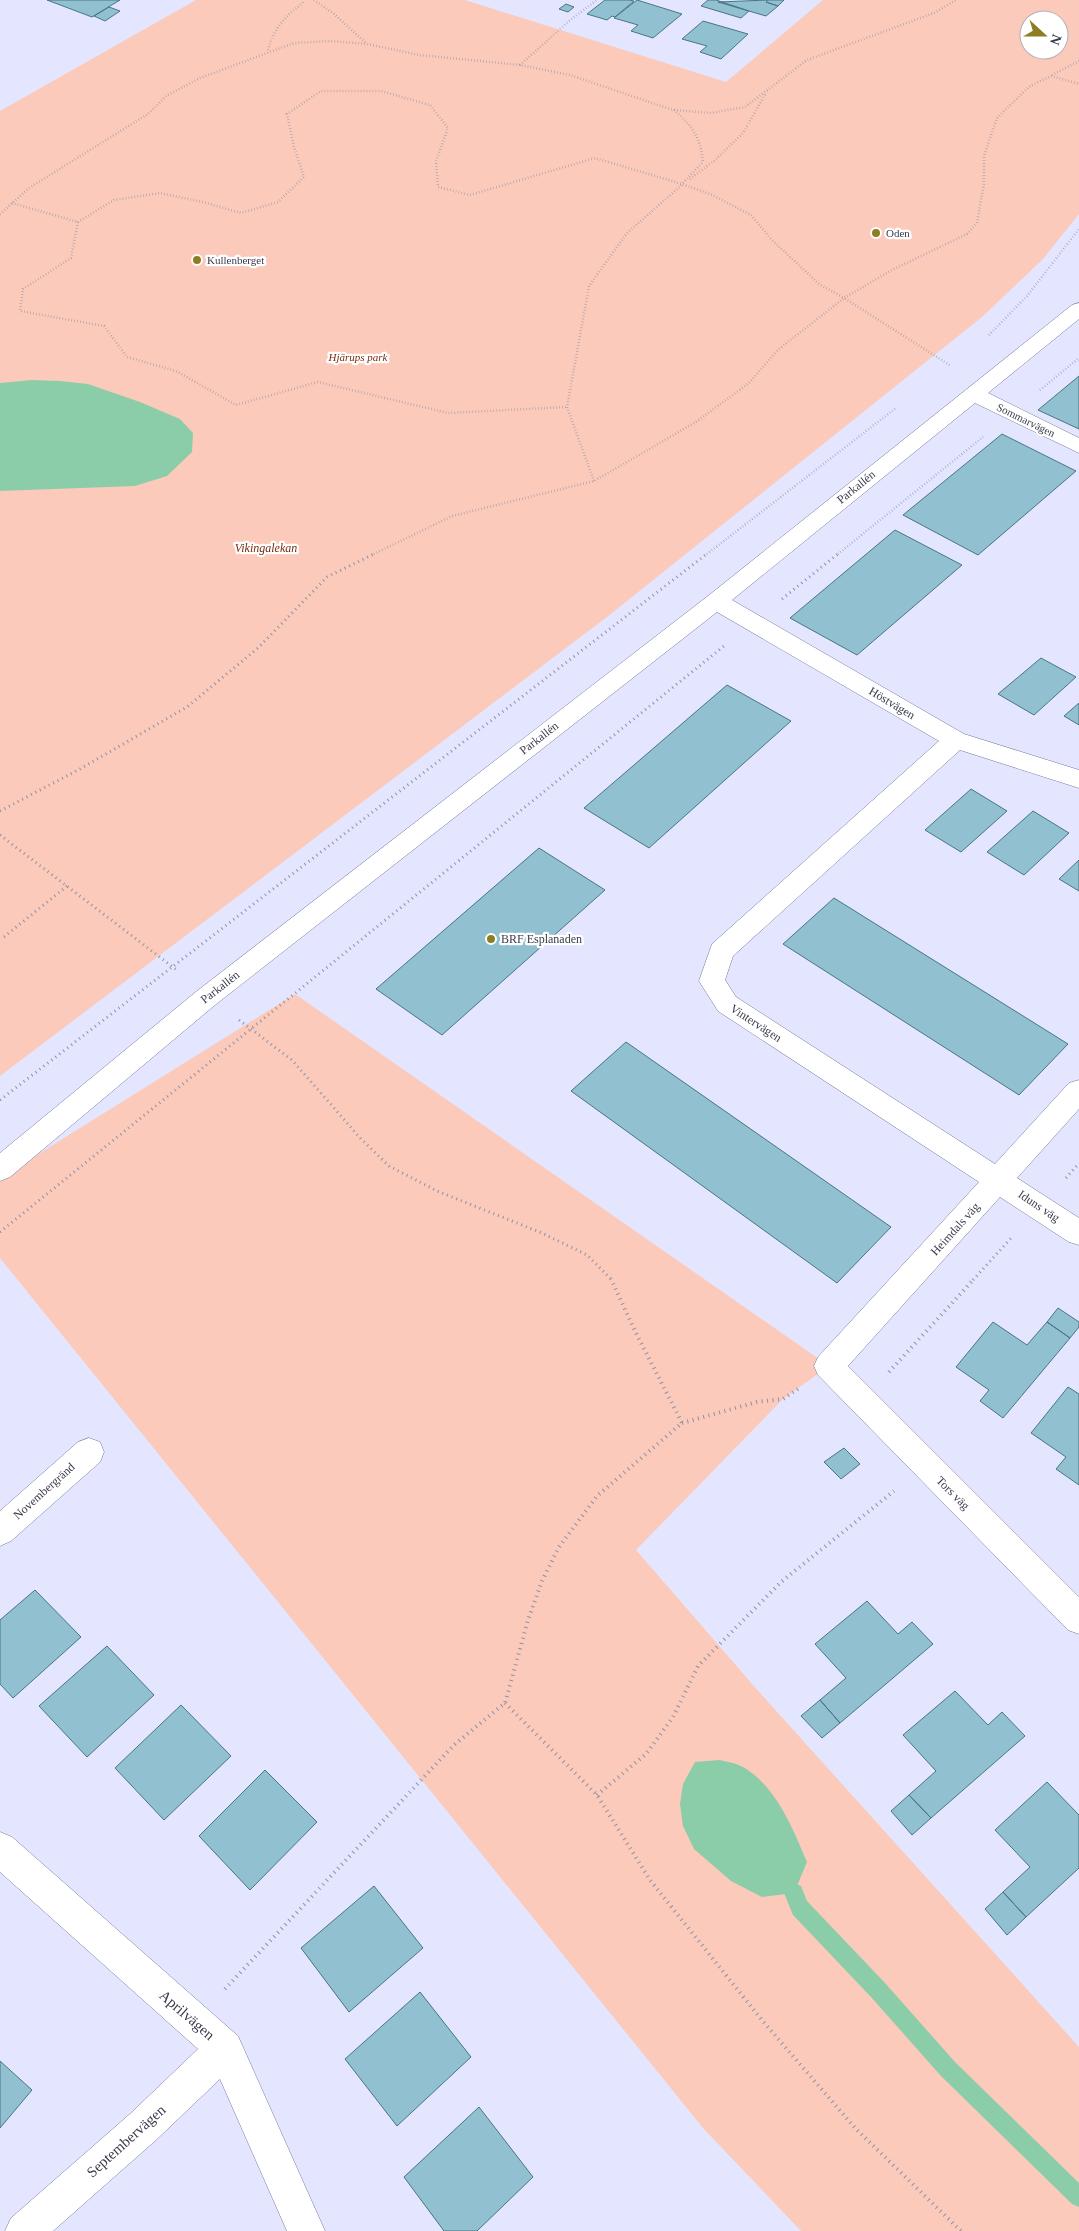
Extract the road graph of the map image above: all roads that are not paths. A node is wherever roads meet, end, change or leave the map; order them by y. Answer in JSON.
{"nodes":[{"id":1,"x":1079,"y":309,"type":"edge"},
{"id":2,"x":972,"y":393,"type":"junction"},
{"id":3,"x":1079,"y":446,"type":"edge"},
{"id":4,"x":716,"y":600,"type":"junction"},
{"id":5,"x":956,"y":740,"type":"junction"},
{"id":6,"x":1079,"y":779,"type":"edge"},
{"id":7,"x":1079,"y":1091,"type":"edge"},
{"id":8,"x":0,"y":1169,"type":"edge"},
{"id":9,"x":999,"y":1180,"type":"junction"},
{"id":10,"x":1079,"y":1233,"type":"edge"},
{"id":11,"x":829,"y":1366,"type":"joint"},
{"id":12,"x":89,"y":1452,"type":"dead end"},
{"id":13,"x":0,"y":1531,"type":"edge"},
{"id":14,"x":1079,"y":1619,"type":"edge"},
{"id":15,"x":0,"y":1849,"type":"edge"},
{"id":16,"x":225,"y":2049,"type":"junction"},
{"id":17,"x":24,"y":2231,"type":"edge"},
{"id":18,"x":306,"y":2231,"type":"edge"}],
"edges":[{"from":1,"to":2,"type":"street","name":"Parkallén"},
{"from":2,"to":3,"type":"street","name":"Sommarvägen"},
{"from":2,"to":4,"type":"street","name":"Parkallén"},
{"from":4,"to":5,"type":"street","name":"Höstvägen"},
{"from":4,"to":8,"type":"street","name":"Parkallén"},
{"from":5,"to":6,"type":"street","name":"Höstvägen"},
{"from":5,"to":9,"type":"street","name":"Vintervägen"},
{"from":7,"to":9,"type":"street","name":"Heimdals väg"},
{"from":9,"to":10,"type":"street","name":"Iduns väg"},
{"from":9,"to":11,"type":"street","name":"Heimdals väg"},
{"from":11,"to":14,"type":"street","name":"Tors väg"},
{"from":12,"to":13,"type":"street","name":"Novembergränd"},
{"from":15,"to":16,"type":"street","name":"Aprilvägen"},
{"from":16,"to":17,"type":"street","name":"Septembervägen"},
{"from":16,"to":18,"type":"street","name":"Aprilvägen"}]}
